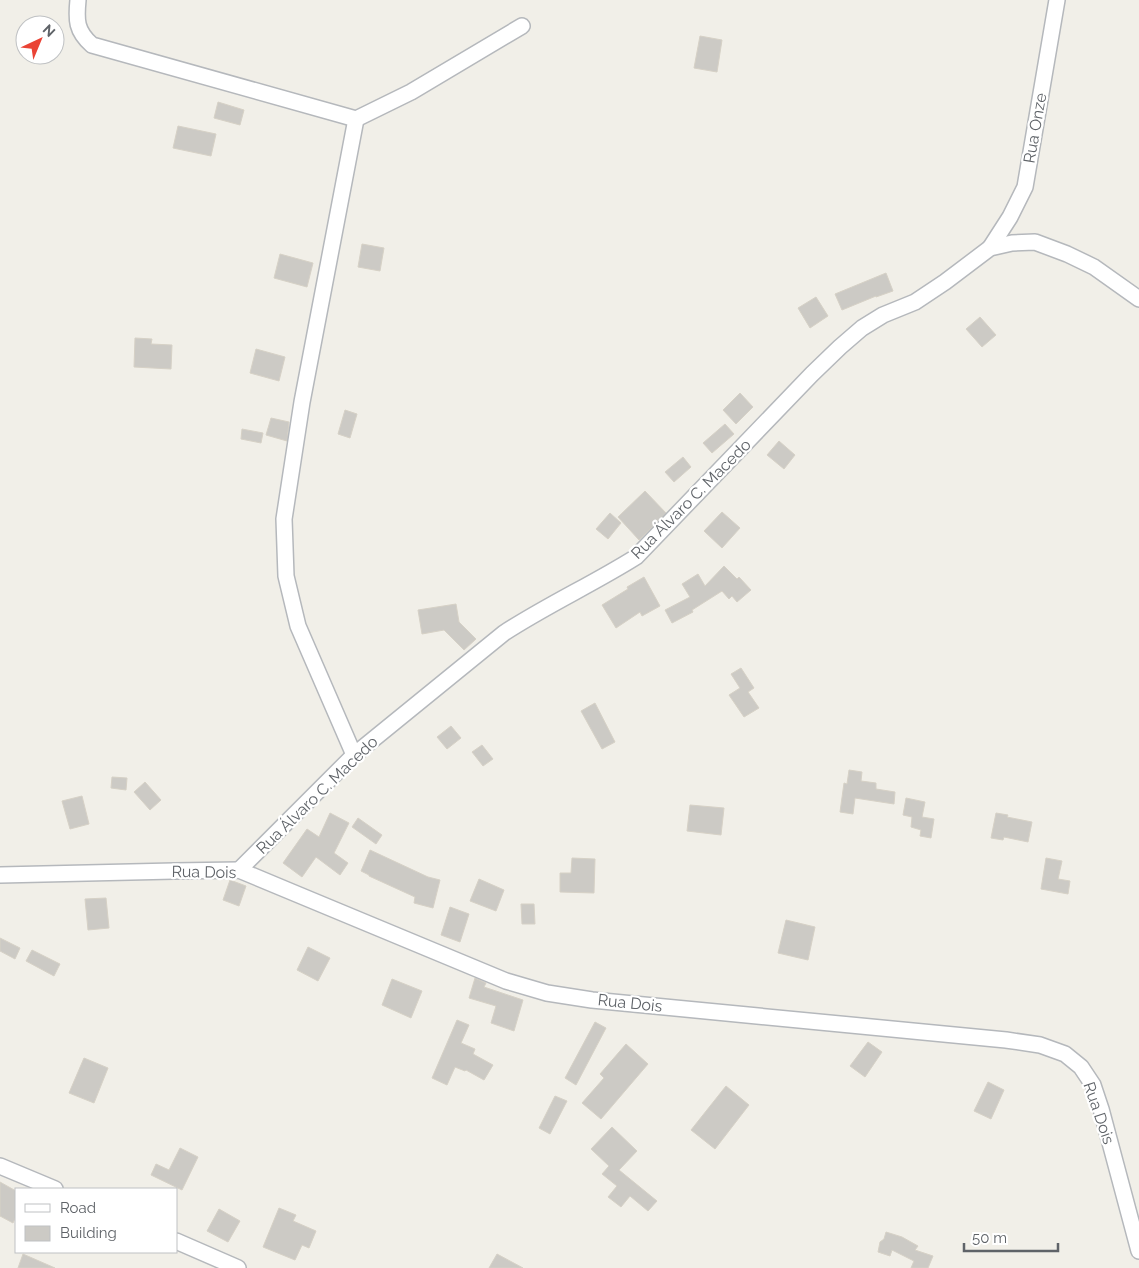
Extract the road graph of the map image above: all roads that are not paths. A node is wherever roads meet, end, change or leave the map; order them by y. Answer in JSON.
{"nodes":[{"id":1,"x":78,"y":0,"type":"edge"},
{"id":2,"x":1057,"y":0,"type":"edge"},
{"id":3,"x":522,"y":26,"type":"dead end"},
{"id":4,"x":356,"y":119,"type":"junction"},
{"id":5,"x":990,"y":248,"type":"junction"},
{"id":6,"x":1139,"y":299,"type":"edge"},
{"id":7,"x":354,"y":755,"type":"junction"},
{"id":8,"x":238,"y":870,"type":"junction"},
{"id":9,"x":0,"y":875,"type":"edge"},
{"id":10,"x":0,"y":1166,"type":"edge"},
{"id":11,"x":53,"y":1188,"type":"edge"},
{"id":12,"x":178,"y":1242,"type":"edge"},
{"id":13,"x":1139,"y":1251,"type":"edge"},
{"id":14,"x":238,"y":1268,"type":"edge"}],
"edges":[{"from":1,"to":4,"type":"street"},
{"from":2,"to":5,"type":"street","name":"Rua Onze"},
{"from":3,"to":4,"type":"street"},
{"from":4,"to":7,"type":"street"},
{"from":5,"to":6,"type":"street","name":"Rua Álvaro C. Macedo"},
{"from":5,"to":7,"type":"street","name":"Rua Álvaro C. Macedo"},
{"from":7,"to":8,"type":"street","name":"Rua Álvaro C. Macedo"},
{"from":8,"to":9,"type":"street","name":"Rua Dois"},
{"from":8,"to":13,"type":"street","name":"Rua Dois"},
{"from":10,"to":11,"type":"street"},
{"from":12,"to":14,"type":"street"}]}
